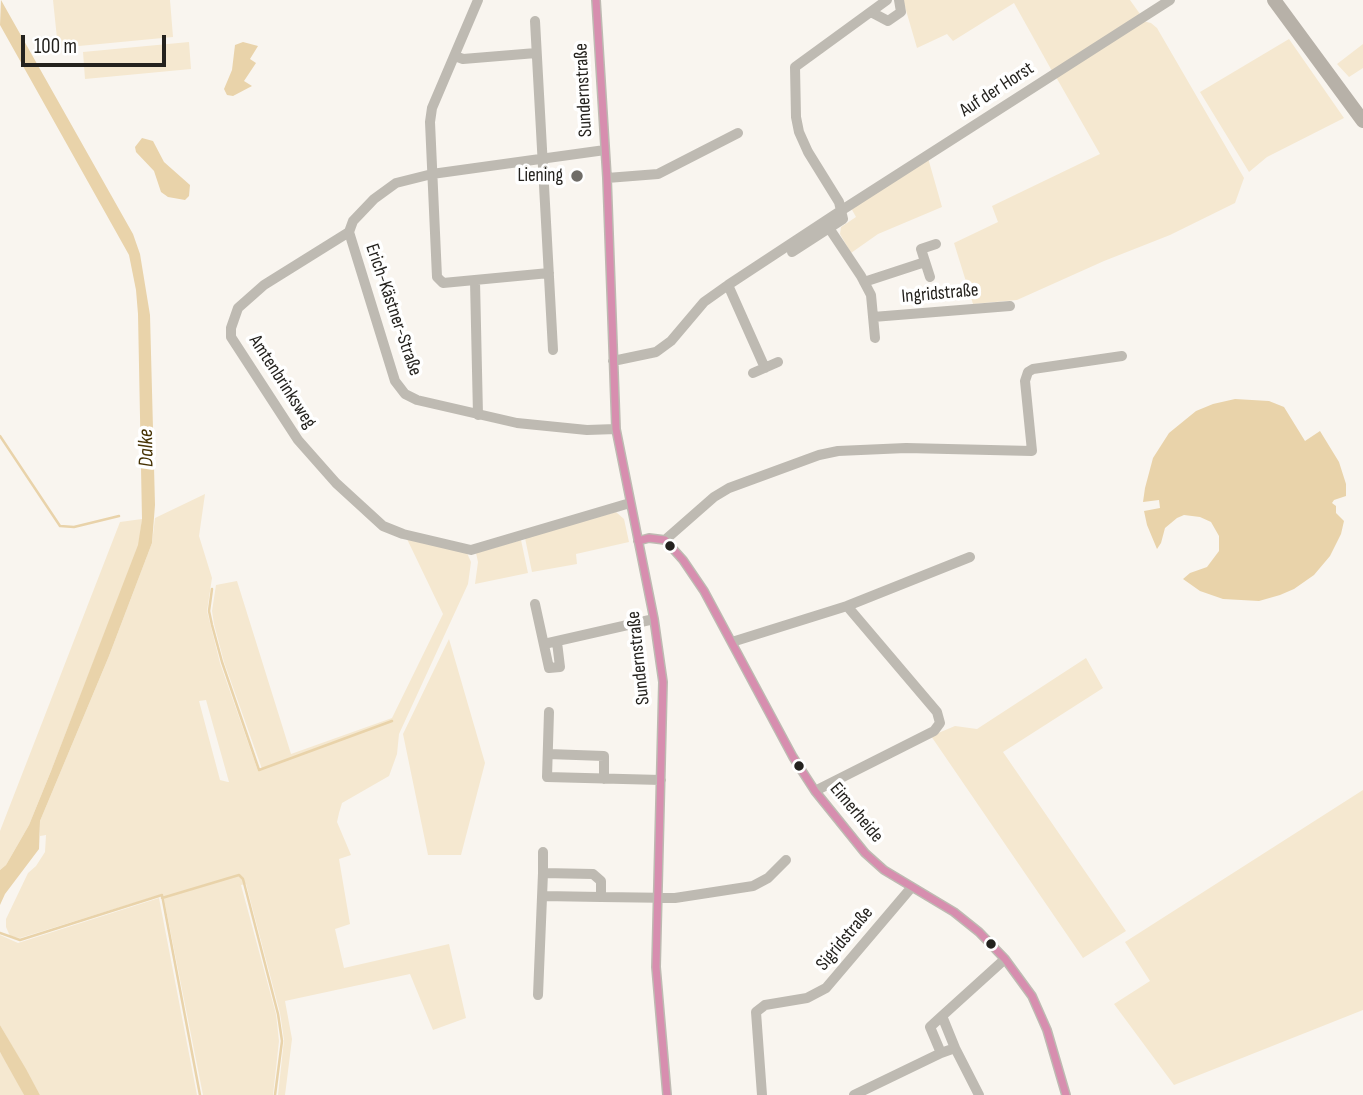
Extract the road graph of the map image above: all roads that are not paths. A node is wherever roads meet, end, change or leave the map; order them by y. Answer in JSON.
{"nodes":[{"id":1,"x":478,"y":0,"type":"edge"},
{"id":2,"x":596,"y":0,"type":"edge"},
{"id":3,"x":887,"y":0,"type":"edge"},
{"id":4,"x":898,"y":0,"type":"edge"},
{"id":5,"x":1170,"y":0,"type":"edge"},
{"id":6,"x":1274,"y":0,"type":"edge"},
{"id":7,"x":871,"y":12,"type":"junction"},
{"id":8,"x":535,"y":20,"type":"dead end"},
{"id":9,"x":536,"y":54,"type":"junction"},
{"id":10,"x":455,"y":56,"type":"junction"},
{"id":11,"x":1363,"y":121,"type":"edge"},
{"id":12,"x":738,"y":133,"type":"dead end"},
{"id":13,"x":605,"y":149,"type":"junction"},
{"id":14,"x":543,"y":157,"type":"junction"},
{"id":15,"x":432,"y":174,"type":"junction"},
{"id":16,"x":607,"y":178,"type":"junction"},
{"id":17,"x":842,"y":209,"type":"junction"},
{"id":18,"x":829,"y":228,"type":"junction"},
{"id":19,"x":349,"y":232,"type":"junction"},
{"id":20,"x":936,"y":244,"type":"dead end"},
{"id":21,"x":770,"y":258,"type":"junction"},
{"id":22,"x":925,"y":262,"type":"junction"},
{"id":23,"x":549,"y":273,"type":"junction"},
{"id":24,"x":930,"y":277,"type":"dead end"},
{"id":25,"x":475,"y":281,"type":"junction"},
{"id":26,"x":864,"y":282,"type":"junction"},
{"id":27,"x":728,"y":285,"type":"junction"},
{"id":28,"x":1010,"y":306,"type":"dead end"},
{"id":29,"x":873,"y":317,"type":"junction"},
{"id":30,"x":875,"y":338,"type":"dead end"},
{"id":31,"x":553,"y":350,"type":"dead end"},
{"id":32,"x":1122,"y":356,"type":"dead end"},
{"id":33,"x":613,"y":361,"type":"junction"},
{"id":34,"x":778,"y":362,"type":"dead end"},
{"id":35,"x":765,"y":368,"type":"junction"},
{"id":36,"x":753,"y":373,"type":"dead end"},
{"id":37,"x":478,"y":415,"type":"junction"},
{"id":38,"x":616,"y":429,"type":"junction"},
{"id":39,"x":630,"y":503,"type":"junction"},
{"id":40,"x":665,"y":540,"type":"junction"},
{"id":41,"x":638,"y":541,"type":"junction"},
{"id":42,"x":970,"y":557,"type":"dead end"},
{"id":43,"x":535,"y":604,"type":"dead end"},
{"id":44,"x":847,"y":606,"type":"junction"},
{"id":45,"x":654,"y":619,"type":"junction"},
{"id":46,"x":557,"y":642,"type":"junction"},
{"id":47,"x":732,"y":642,"type":"junction"},
{"id":48,"x":544,"y":645,"type":"junction"},
{"id":49,"x":549,"y":712,"type":"dead end"},
{"id":50,"x":548,"y":754,"type":"junction"},
{"id":51,"x":604,"y":779,"type":"junction"},
{"id":52,"x":661,"y":780,"type":"junction"},
{"id":53,"x":815,"y":791,"type":"junction"},
{"id":54,"x":543,"y":852,"type":"dead end"},
{"id":55,"x":786,"y":860,"type":"dead end"},
{"id":56,"x":543,"y":873,"type":"junction"},
{"id":57,"x":911,"y":888,"type":"junction"},
{"id":58,"x":543,"y":896,"type":"junction"},
{"id":59,"x":601,"y":897,"type":"junction"},
{"id":60,"x":657,"y":898,"type":"junction"},
{"id":61,"x":1005,"y":959,"type":"junction"},
{"id":62,"x":538,"y":995,"type":"dead end"},
{"id":63,"x":942,"y":1016,"type":"junction"},
{"id":64,"x":955,"y":1048,"type":"junction"},
{"id":65,"x":941,"y":1053,"type":"junction"},
{"id":66,"x":871,"y":1091,"type":"edge"},
{"id":67,"x":667,"y":1095,"type":"edge"},
{"id":68,"x":762,"y":1095,"type":"edge"},
{"id":69,"x":853,"y":1095,"type":"edge"},
{"id":70,"x":979,"y":1095,"type":"edge"},
{"id":71,"x":1066,"y":1095,"type":"edge"}],
"edges":[{"from":1,"to":10,"type":"street"},
{"from":2,"to":13,"type":"street","name":"Sundernstraße"},
{"from":3,"to":7,"type":"street"},
{"from":4,"to":7,"type":"street"},
{"from":5,"to":17,"type":"street","name":"Auf der Horst"},
{"from":6,"to":11,"type":"main road"},
{"from":7,"to":17,"type":"street"},
{"from":8,"to":9,"type":"street"},
{"from":9,"to":10,"type":"street"},
{"from":9,"to":14,"type":"street"},
{"from":10,"to":15,"type":"street"},
{"from":12,"to":16,"type":"street"},
{"from":13,"to":14,"type":"street","name":"Amtenbrinksweg"},
{"from":13,"to":16,"type":"street","name":"Sundernstraße"},
{"from":14,"to":15,"type":"street","name":"Amtenbrinksweg"},
{"from":14,"to":23,"type":"street"},
{"from":15,"to":19,"type":"street","name":"Amtenbrinksweg"},
{"from":15,"to":25,"type":"street"},
{"from":16,"to":33,"type":"street","name":"Sundernstraße"},
{"from":17,"to":18,"type":"street","name":"Auf der Horst"},
{"from":17,"to":21,"type":"street","name":"Auf der Horst"},
{"from":18,"to":21,"type":"street","name":"Auf der Horst"},
{"from":18,"to":26,"type":"street"},
{"from":19,"to":37,"type":"street","name":"Erich-Kästner-Straße"},
{"from":19,"to":39,"type":"street","name":"Amtenbrinksweg"},
{"from":20,"to":22,"type":"street","name":"Ingridstraße"},
{"from":21,"to":27,"type":"street","name":"Auf der Horst"},
{"from":22,"to":24,"type":"street","name":"Ingridstraße"},
{"from":22,"to":26,"type":"street","name":"Ingridstraße"},
{"from":23,"to":25,"type":"street"},
{"from":23,"to":31,"type":"street"},
{"from":25,"to":37,"type":"street"},
{"from":26,"to":29,"type":"street"},
{"from":27,"to":33,"type":"street","name":"Auf der Horst"},
{"from":27,"to":35,"type":"street"},
{"from":28,"to":29,"type":"street","name":"Ingridstraße"},
{"from":29,"to":30,"type":"street"},
{"from":32,"to":40,"type":"street"},
{"from":33,"to":38,"type":"street","name":"Sundernstraße"},
{"from":34,"to":35,"type":"street"},
{"from":35,"to":36,"type":"street"},
{"from":37,"to":38,"type":"street","name":"Erich-Kästner-Straße"},
{"from":38,"to":39,"type":"street","name":"Sundernstraße"},
{"from":39,"to":41,"type":"street","name":"Sundernstraße"},
{"from":40,"to":41,"type":"street"},
{"from":40,"to":47,"type":"street","name":"Eimerheide"},
{"from":41,"to":45,"type":"street","name":"Sundernstraße"},
{"from":42,"to":44,"type":"street"},
{"from":43,"to":48,"type":"street"},
{"from":44,"to":47,"type":"street"},
{"from":44,"to":53,"type":"street"},
{"from":45,"to":46,"type":"street"},
{"from":45,"to":52,"type":"street","name":"Sundernstraße"},
{"from":46,"to":48,"type":"street"},
{"from":46,"to":48,"type":"street"},
{"from":47,"to":53,"type":"street","name":"Eimerheide"},
{"from":49,"to":50,"type":"street"},
{"from":50,"to":51,"type":"street"},
{"from":50,"to":51,"type":"street"},
{"from":51,"to":52,"type":"street"},
{"from":52,"to":60,"type":"street","name":"Sundernstraße"},
{"from":53,"to":57,"type":"street","name":"Eimerheide"},
{"from":54,"to":56,"type":"street"},
{"from":55,"to":60,"type":"street"},
{"from":56,"to":58,"type":"street"},
{"from":56,"to":59,"type":"street"},
{"from":57,"to":61,"type":"street","name":"Eimerheide"},
{"from":57,"to":68,"type":"street","name":"Sigridstraße"},
{"from":58,"to":59,"type":"street"},
{"from":58,"to":62,"type":"street"},
{"from":59,"to":60,"type":"street"},
{"from":60,"to":67,"type":"street","name":"Sundernstraße"},
{"from":61,"to":63,"type":"street"},
{"from":61,"to":71,"type":"street","name":"Eimerheide"},
{"from":63,"to":64,"type":"street"},
{"from":63,"to":65,"type":"street"},
{"from":64,"to":65,"type":"street"},
{"from":64,"to":70,"type":"street"},
{"from":65,"to":66,"type":"street"},
{"from":66,"to":69,"type":"street"}]}
